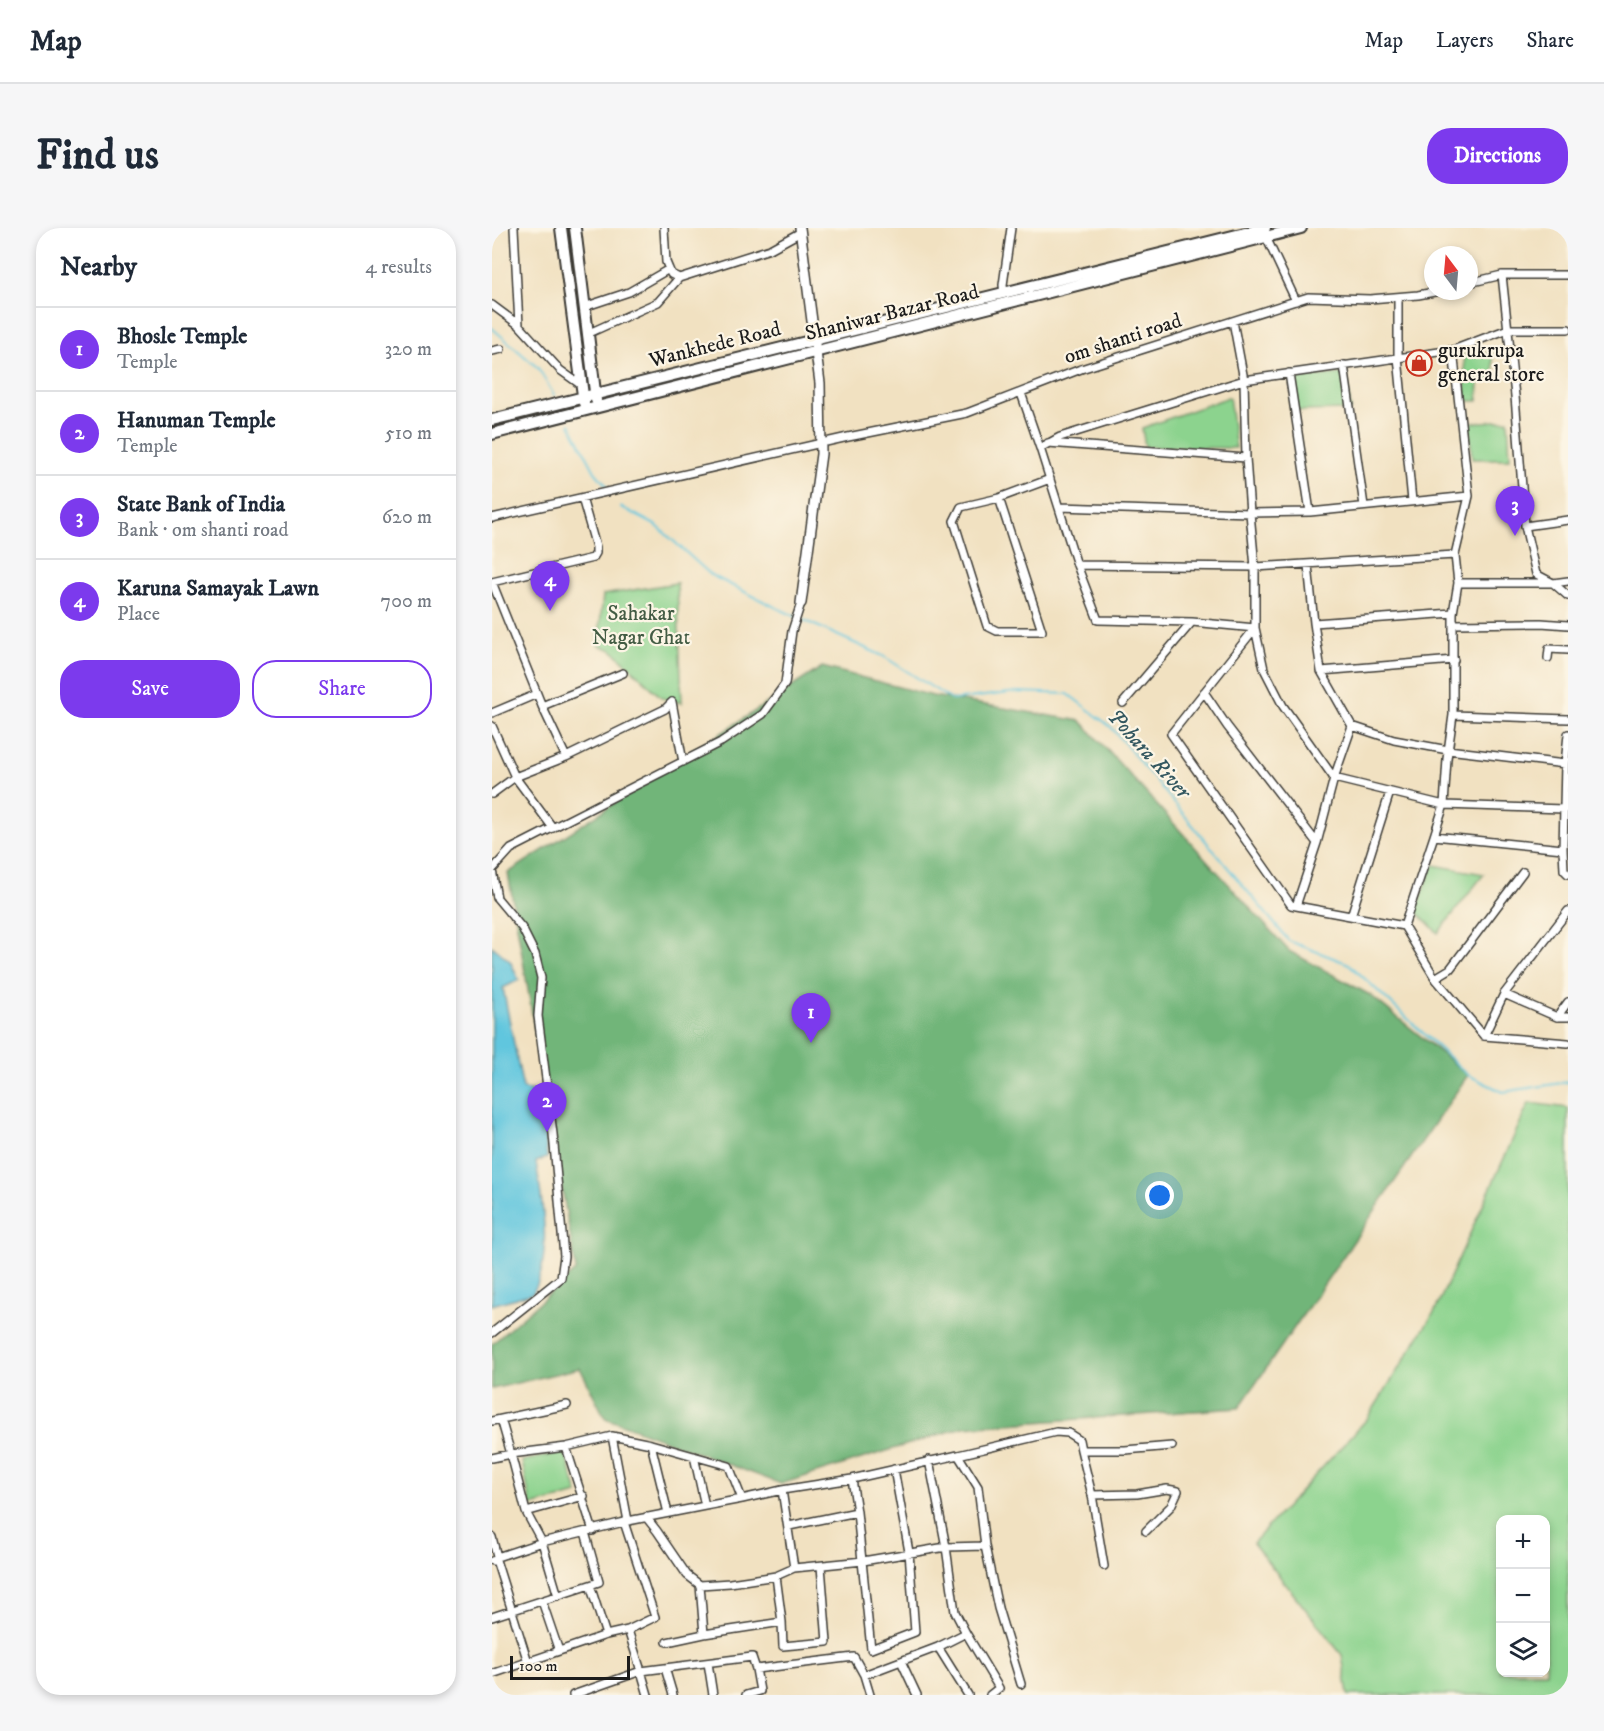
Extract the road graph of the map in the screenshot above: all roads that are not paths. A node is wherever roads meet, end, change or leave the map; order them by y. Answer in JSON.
{"nodes":[{"id":1,"x":514,"y":228,"type":"edge"},
{"id":2,"x":561,"y":228,"type":"edge"},
{"id":3,"x":575,"y":228,"type":"edge"},
{"id":4,"x":664,"y":228,"type":"edge"},
{"id":5,"x":1011,"y":228,"type":"edge"},
{"id":6,"x":1301,"y":228,"type":"edge"},
{"id":7,"x":800,"y":230,"type":"edge"},
{"id":8,"x":1263,"y":231,"type":"edge"},
{"id":9,"x":669,"y":269,"type":"junction"},
{"id":10,"x":1502,"y":275,"type":"junction"},
{"id":11,"x":1568,"y":275,"type":"edge"},
{"id":12,"x":679,"y":278,"type":"junction"},
{"id":13,"x":1478,"y":281,"type":"edge"},
{"id":14,"x":1424,"y":293,"type":"edge"},
{"id":15,"x":1004,"y":294,"type":"junction"},
{"id":16,"x":1398,"y":297,"type":"junction"},
{"id":17,"x":1296,"y":301,"type":"junction"},
{"id":18,"x":492,"y":305,"type":"edge"},
{"id":19,"x":584,"y":308,"type":"junction"},
{"id":20,"x":1233,"y":321,"type":"junction"},
{"id":21,"x":519,"y":325,"type":"junction"},
{"id":22,"x":1508,"y":329,"type":"junction"},
{"id":23,"x":1568,"y":329,"type":"edge"},
{"id":24,"x":587,"y":334,"type":"junction"},
{"id":25,"x":813,"y":341,"type":"junction"},
{"id":26,"x":501,"y":349,"type":"dead end"},
{"id":27,"x":1453,"y":350,"type":"junction"},
{"id":28,"x":492,"y":351,"type":"edge"},
{"id":29,"x":815,"y":353,"type":"junction"},
{"id":30,"x":1398,"y":357,"type":"junction"},
{"id":31,"x":1344,"y":365,"type":"junction"},
{"id":32,"x":1289,"y":373,"type":"junction"},
{"id":33,"x":1244,"y":380,"type":"junction"},
{"id":34,"x":581,"y":385,"type":"junction"},
{"id":35,"x":1021,"y":393,"type":"junction"},
{"id":36,"x":595,"y":394,"type":"junction"},
{"id":37,"x":583,"y":398,"type":"junction"},
{"id":38,"x":598,"y":407,"type":"junction"},
{"id":39,"x":586,"y":410,"type":"junction"},
{"id":40,"x":492,"y":420,"type":"edge"},
{"id":41,"x":492,"y":434,"type":"edge"},
{"id":42,"x":1048,"y":443,"type":"junction"},
{"id":43,"x":821,"y":444,"type":"junction"},
{"id":44,"x":1040,"y":448,"type":"junction"},
{"id":45,"x":1246,"y":459,"type":"junction"},
{"id":46,"x":1050,"y":480,"type":"junction"},
{"id":47,"x":1468,"y":496,"type":"junction"},
{"id":48,"x":582,"y":498,"type":"junction"},
{"id":49,"x":999,"y":498,"type":"junction"},
{"id":50,"x":1412,"y":501,"type":"junction"},
{"id":51,"x":1059,"y":507,"type":"junction"},
{"id":52,"x":1364,"y":507,"type":"junction"},
{"id":53,"x":1310,"y":512,"type":"junction"},
{"id":54,"x":1250,"y":513,"type":"junction"},
{"id":55,"x":492,"y":518,"type":"edge"},
{"id":56,"x":1568,"y":520,"type":"edge"},
{"id":57,"x":1525,"y":526,"type":"junction"},
{"id":58,"x":1455,"y":555,"type":"junction"},
{"id":59,"x":1077,"y":565,"type":"junction"},
{"id":60,"x":1308,"y":565,"type":"junction"},
{"id":61,"x":1255,"y":567,"type":"junction"},
{"id":62,"x":1568,"y":581,"type":"edge"},
{"id":63,"x":492,"y":582,"type":"edge"},
{"id":64,"x":1458,"y":583,"type":"junction"},
{"id":65,"x":1553,"y":583,"type":"junction"},
{"id":66,"x":1568,"y":596,"type":"edge"},
{"id":67,"x":801,"y":603,"type":"joint"},
{"id":68,"x":1453,"y":613,"type":"junction"},
{"id":69,"x":1192,"y":622,"type":"junction"},
{"id":70,"x":1314,"y":623,"type":"junction"},
{"id":71,"x":1454,"y":624,"type":"junction"},
{"id":72,"x":1568,"y":625,"type":"edge"},
{"id":73,"x":1255,"y":627,"type":"junction"},
{"id":74,"x":1568,"y":650,"type":"edge"},
{"id":75,"x":1548,"y":658,"type":"dead end"},
{"id":76,"x":1454,"y":660,"type":"junction"},
{"id":77,"x":1321,"y":671,"type":"junction"},
{"id":78,"x":623,"y":673,"type":"dead end"},
{"id":79,"x":1204,"y":692,"type":"junction"},
{"id":80,"x":537,"y":694,"type":"junction"},
{"id":81,"x":1123,"y":703,"type":"dead end"},
{"id":82,"x":542,"y":706,"type":"junction"},
{"id":83,"x":492,"y":713,"type":"edge"},
{"id":84,"x":1454,"y":715,"type":"junction"},
{"id":85,"x":1568,"y":719,"type":"edge"},
{"id":86,"x":492,"y":726,"type":"edge"},
{"id":87,"x":1352,"y":726,"type":"junction"},
{"id":88,"x":1568,"y":734,"type":"edge"},
{"id":89,"x":1448,"y":750,"type":"junction"},
{"id":90,"x":566,"y":757,"type":"junction"},
{"id":91,"x":682,"y":762,"type":"junction"},
{"id":92,"x":1565,"y":764,"type":"junction"},
{"id":93,"x":515,"y":777,"type":"junction"},
{"id":94,"x":1334,"y":778,"type":"junction"},
{"id":95,"x":1390,"y":792,"type":"junction"},
{"id":96,"x":492,"y":794,"type":"edge"},
{"id":97,"x":1444,"y":805,"type":"junction"},
{"id":98,"x":1564,"y":808,"type":"junction"},
{"id":99,"x":553,"y":828,"type":"junction"},
{"id":100,"x":1434,"y":836,"type":"junction"},
{"id":101,"x":1317,"y":843,"type":"junction"},
{"id":102,"x":1563,"y":849,"type":"junction"},
{"id":103,"x":1523,"y":872,"type":"dead end"},
{"id":104,"x":1568,"y":874,"type":"edge"},
{"id":105,"x":1296,"y":906,"type":"junction"},
{"id":106,"x":1568,"y":911,"type":"edge"},
{"id":107,"x":1351,"y":916,"type":"junction"},
{"id":108,"x":1404,"y":926,"type":"junction"},
{"id":109,"x":1436,"y":978,"type":"junction"},
{"id":110,"x":1504,"y":994,"type":"junction"},
{"id":111,"x":1568,"y":1002,"type":"edge"},
{"id":112,"x":1557,"y":1017,"type":"junction"},
{"id":113,"x":1568,"y":1017,"type":"edge"},
{"id":114,"x":1484,"y":1036,"type":"junction"},
{"id":115,"x":1568,"y":1043,"type":"edge"},
{"id":116,"x":492,"y":1334,"type":"edge"},
{"id":117,"x":567,"y":1405,"type":"dead end"},
{"id":118,"x":501,"y":1419,"type":"junction"},
{"id":119,"x":492,"y":1420,"type":"edge"},
{"id":120,"x":612,"y":1436,"type":"junction"},
{"id":121,"x":651,"y":1444,"type":"junction"},
{"id":122,"x":1172,"y":1446,"type":"dead end"},
{"id":123,"x":566,"y":1447,"type":"junction"},
{"id":124,"x":1081,"y":1450,"type":"junction"},
{"id":125,"x":511,"y":1454,"type":"junction"},
{"id":126,"x":958,"y":1455,"type":"junction"},
{"id":127,"x":694,"y":1456,"type":"junction"},
{"id":128,"x":492,"y":1458,"type":"edge"},
{"id":129,"x":929,"y":1460,"type":"junction"},
{"id":130,"x":894,"y":1469,"type":"junction"},
{"id":131,"x":852,"y":1479,"type":"junction"},
{"id":132,"x":782,"y":1490,"type":"junction"},
{"id":133,"x":1092,"y":1495,"type":"junction"},
{"id":134,"x":584,"y":1496,"type":"junction"},
{"id":135,"x":742,"y":1499,"type":"junction"},
{"id":136,"x":705,"y":1506,"type":"junction"},
{"id":137,"x":525,"y":1512,"type":"junction"},
{"id":138,"x":857,"y":1512,"type":"junction"},
{"id":139,"x":668,"y":1513,"type":"junction"},
{"id":140,"x":646,"y":1517,"type":"junction"},
{"id":141,"x":626,"y":1522,"type":"junction"},
{"id":142,"x":789,"y":1526,"type":"junction"},
{"id":143,"x":593,"y":1531,"type":"junction"},
{"id":144,"x":1146,"y":1531,"type":"dead end"},
{"id":145,"x":585,"y":1532,"type":"junction"},
{"id":146,"x":492,"y":1537,"type":"edge"},
{"id":147,"x":542,"y":1542,"type":"junction"},
{"id":148,"x":985,"y":1546,"type":"junction"},
{"id":149,"x":946,"y":1547,"type":"junction"},
{"id":150,"x":909,"y":1552,"type":"junction"},
{"id":151,"x":495,"y":1559,"type":"edge"},
{"id":152,"x":863,"y":1561,"type":"junction"},
{"id":153,"x":821,"y":1566,"type":"junction"},
{"id":154,"x":1104,"y":1566,"type":"dead end"},
{"id":155,"x":794,"y":1568,"type":"junction"},
{"id":156,"x":776,"y":1576,"type":"junction"},
{"id":157,"x":590,"y":1585,"type":"junction"},
{"id":158,"x":699,"y":1585,"type":"junction"},
{"id":159,"x":558,"y":1596,"type":"junction"},
{"id":160,"x":542,"y":1601,"type":"junction"},
{"id":161,"x":512,"y":1611,"type":"junction"},
{"id":162,"x":492,"y":1617,"type":"edge"},
{"id":163,"x":782,"y":1622,"type":"junction"},
{"id":164,"x":628,"y":1630,"type":"junction"},
{"id":165,"x":966,"y":1633,"type":"junction"},
{"id":166,"x":704,"y":1634,"type":"junction"},
{"id":167,"x":606,"y":1635,"type":"junction"},
{"id":168,"x":667,"y":1642,"type":"dead end"},
{"id":169,"x":938,"y":1647,"type":"junction"},
{"id":170,"x":559,"y":1651,"type":"junction"},
{"id":171,"x":901,"y":1661,"type":"junction"},
{"id":172,"x":528,"y":1662,"type":"junction"},
{"id":173,"x":708,"y":1663,"type":"junction"},
{"id":174,"x":665,"y":1668,"type":"junction"},
{"id":175,"x":756,"y":1669,"type":"junction"},
{"id":176,"x":641,"y":1671,"type":"junction"},
{"id":177,"x":492,"y":1674,"type":"edge"},
{"id":178,"x":864,"y":1675,"type":"junction"},
{"id":179,"x":1021,"y":1684,"type":"dead end"},
{"id":180,"x":597,"y":1691,"type":"edge"},
{"id":181,"x":573,"y":1695,"type":"edge"},
{"id":182,"x":648,"y":1695,"type":"edge"},
{"id":183,"x":673,"y":1695,"type":"edge"},
{"id":184,"x":713,"y":1695,"type":"edge"},
{"id":185,"x":746,"y":1695,"type":"edge"},
{"id":186,"x":870,"y":1695,"type":"edge"},
{"id":187,"x":917,"y":1695,"type":"edge"},
{"id":188,"x":968,"y":1695,"type":"edge"},
{"id":189,"x":990,"y":1695,"type":"edge"}],
"edges":[{"from":1,"to":21,"type":"street"},
{"from":2,"to":34,"type":"main road"},
{"from":3,"to":19,"type":"main road"},
{"from":4,"to":9,"type":"street"},
{"from":5,"to":15,"type":"street"},
{"from":6,"to":8,"type":"main road","name":"Shaniwar Bazar Road"},
{"from":7,"to":12,"type":"street"},
{"from":7,"to":25,"type":"street"},
{"from":8,"to":15,"type":"main road","name":"Wankhede Road"},
{"from":8,"to":17,"type":"street"},
{"from":8,"to":29,"type":"main road","name":"Shaniwar Bazar Road"},
{"from":9,"to":12,"type":"street"},
{"from":9,"to":19,"type":"street"},
{"from":10,"to":11,"type":"street"},
{"from":10,"to":13,"type":"street"},
{"from":10,"to":22,"type":"street"},
{"from":12,"to":24,"type":"street"},
{"from":14,"to":16,"type":"street","name":"om shanti road"},
{"from":15,"to":25,"type":"main road","name":"Wankhede Road"},
{"from":16,"to":17,"type":"street","name":"om shanti road"},
{"from":16,"to":30,"type":"street"},
{"from":17,"to":20,"type":"street","name":"om shanti road"},
{"from":18,"to":21,"type":"street"},
{"from":19,"to":24,"type":"main road"},
{"from":20,"to":33,"type":"street"},
{"from":20,"to":35,"type":"street","name":"om shanti road"},
{"from":21,"to":34,"type":"street"},
{"from":22,"to":23,"type":"street"},
{"from":22,"to":27,"type":"street"},
{"from":22,"to":57,"type":"street"},
{"from":24,"to":36,"type":"main road"},
{"from":25,"to":29,"type":"street"},
{"from":25,"to":36,"type":"main road","name":"Wankhede Road"},
{"from":26,"to":28,"type":"street"},
{"from":27,"to":30,"type":"street"},
{"from":27,"to":47,"type":"street"},
{"from":29,"to":38,"type":"main road","name":"Shaniwar Bazar Road"},
{"from":29,"to":43,"type":"street"},
{"from":30,"to":31,"type":"street"},
{"from":30,"to":50,"type":"street"},
{"from":31,"to":32,"type":"street"},
{"from":31,"to":52,"type":"street"},
{"from":32,"to":33,"type":"street"},
{"from":32,"to":53,"type":"street"},
{"from":33,"to":42,"type":"street"},
{"from":33,"to":45,"type":"street"},
{"from":34,"to":37,"type":"main road"},
{"from":35,"to":43,"type":"street","name":"om shanti road"},
{"from":35,"to":44,"type":"street"},
{"from":36,"to":37,"type":"main road","name":"Wankhede Road"},
{"from":36,"to":38,"type":"main road"},
{"from":37,"to":39,"type":"main road"},
{"from":37,"to":40,"type":"main road","name":"Wankhede Road"},
{"from":38,"to":39,"type":"main road","name":"Shaniwar Bazar Road"},
{"from":39,"to":41,"type":"main road","name":"Shaniwar Bazar Road"},
{"from":42,"to":44,"type":"street"},
{"from":42,"to":45,"type":"street"},
{"from":43,"to":48,"type":"street","name":"om shanti road"},
{"from":43,"to":67,"type":"street"},
{"from":44,"to":46,"type":"street"},
{"from":45,"to":54,"type":"street"},
{"from":46,"to":49,"type":"street"},
{"from":46,"to":51,"type":"street"},
{"from":47,"to":50,"type":"street"},
{"from":47,"to":58,"type":"street"},
{"from":48,"to":55,"type":"street","name":"om shanti road"},
{"from":48,"to":63,"type":"street"},
{"from":49,"to":49,"type":"street"},
{"from":50,"to":52,"type":"street"},
{"from":51,"to":54,"type":"street"},
{"from":51,"to":59,"type":"street"},
{"from":52,"to":53,"type":"street"},
{"from":53,"to":54,"type":"street"},
{"from":54,"to":61,"type":"street"},
{"from":56,"to":57,"type":"street"},
{"from":57,"to":65,"type":"street"},
{"from":58,"to":60,"type":"street"},
{"from":58,"to":64,"type":"street"},
{"from":59,"to":61,"type":"street"},
{"from":59,"to":69,"type":"street"},
{"from":60,"to":61,"type":"street"},
{"from":60,"to":70,"type":"street"},
{"from":61,"to":73,"type":"street"},
{"from":62,"to":65,"type":"street"},
{"from":63,"to":80,"type":"street"},
{"from":64,"to":65,"type":"street"},
{"from":64,"to":68,"type":"street"},
{"from":65,"to":66,"type":"street"},
{"from":67,"to":91,"type":"street"},
{"from":68,"to":70,"type":"street"},
{"from":68,"to":71,"type":"street"},
{"from":69,"to":73,"type":"street"},
{"from":69,"to":81,"type":"street"},
{"from":70,"to":77,"type":"street"},
{"from":71,"to":72,"type":"street"},
{"from":71,"to":76,"type":"street"},
{"from":73,"to":79,"type":"street"},
{"from":73,"to":94,"type":"street"},
{"from":74,"to":75,"type":"street"},
{"from":76,"to":77,"type":"street"},
{"from":76,"to":84,"type":"street"},
{"from":77,"to":87,"type":"street"},
{"from":78,"to":82,"type":"street"},
{"from":79,"to":101,"type":"street"},
{"from":79,"to":105,"type":"street"},
{"from":80,"to":82,"type":"street"},
{"from":80,"to":83,"type":"street"},
{"from":82,"to":90,"type":"street"},
{"from":84,"to":85,"type":"street"},
{"from":84,"to":89,"type":"street"},
{"from":86,"to":93,"type":"street"},
{"from":87,"to":89,"type":"street"},
{"from":87,"to":94,"type":"street"},
{"from":88,"to":92,"type":"street"},
{"from":89,"to":92,"type":"street"},
{"from":89,"to":97,"type":"street"},
{"from":90,"to":91,"type":"street"},
{"from":90,"to":93,"type":"street"},
{"from":91,"to":99,"type":"street"},
{"from":92,"to":98,"type":"street"},
{"from":93,"to":96,"type":"street"},
{"from":93,"to":99,"type":"street"},
{"from":94,"to":95,"type":"street"},
{"from":94,"to":101,"type":"street"},
{"from":95,"to":97,"type":"street"},
{"from":95,"to":107,"type":"street"},
{"from":97,"to":98,"type":"street"},
{"from":97,"to":100,"type":"street"},
{"from":98,"to":102,"type":"street"},
{"from":99,"to":116,"type":"street"},
{"from":100,"to":102,"type":"street"},
{"from":100,"to":108,"type":"street"},
{"from":101,"to":105,"type":"street"},
{"from":102,"to":104,"type":"street"},
{"from":103,"to":109,"type":"street"},
{"from":105,"to":107,"type":"street"},
{"from":106,"to":110,"type":"street"},
{"from":107,"to":108,"type":"street"},
{"from":108,"to":109,"type":"street"},
{"from":109,"to":114,"type":"street"},
{"from":110,"to":112,"type":"street"},
{"from":110,"to":114,"type":"street"},
{"from":111,"to":112,"type":"street"},
{"from":112,"to":113,"type":"street"},
{"from":114,"to":115,"type":"street"},
{"from":117,"to":118,"type":"street"},
{"from":118,"to":119,"type":"street"},
{"from":118,"to":125,"type":"street"},
{"from":120,"to":121,"type":"street"},
{"from":120,"to":123,"type":"street"},
{"from":120,"to":141,"type":"street"},
{"from":121,"to":127,"type":"street"},
{"from":121,"to":139,"type":"street"},
{"from":122,"to":124,"type":"street"},
{"from":123,"to":125,"type":"street"},
{"from":123,"to":134,"type":"street"},
{"from":124,"to":126,"type":"street"},
{"from":124,"to":133,"type":"street"},
{"from":125,"to":128,"type":"street"},
{"from":125,"to":137,"type":"street"},
{"from":126,"to":129,"type":"street"},
{"from":126,"to":148,"type":"street"},
{"from":127,"to":135,"type":"street"},
{"from":127,"to":136,"type":"street"},
{"from":129,"to":130,"type":"street"},
{"from":129,"to":149,"type":"street"},
{"from":130,"to":131,"type":"street"},
{"from":130,"to":150,"type":"street"},
{"from":131,"to":132,"type":"street"},
{"from":131,"to":138,"type":"street"},
{"from":132,"to":135,"type":"street"},
{"from":132,"to":142,"type":"street"},
{"from":133,"to":144,"type":"street"},
{"from":133,"to":154,"type":"street"},
{"from":134,"to":137,"type":"street"},
{"from":134,"to":143,"type":"street"},
{"from":135,"to":136,"type":"street"},
{"from":136,"to":139,"type":"street"},
{"from":137,"to":147,"type":"street"},
{"from":138,"to":142,"type":"street"},
{"from":138,"to":152,"type":"street"},
{"from":139,"to":140,"type":"street"},
{"from":140,"to":141,"type":"street"},
{"from":140,"to":158,"type":"street"},
{"from":141,"to":143,"type":"street"},
{"from":141,"to":164,"type":"street"},
{"from":142,"to":155,"type":"street"},
{"from":143,"to":145,"type":"street"},
{"from":145,"to":147,"type":"street"},
{"from":145,"to":157,"type":"street"},
{"from":146,"to":151,"type":"street"},
{"from":147,"to":151,"type":"street"},
{"from":147,"to":159,"type":"street"},
{"from":148,"to":149,"type":"street"},
{"from":148,"to":179,"type":"street"},
{"from":149,"to":150,"type":"street"},
{"from":149,"to":165,"type":"street"},
{"from":150,"to":152,"type":"street"},
{"from":150,"to":152,"type":"street"},
{"from":151,"to":161,"type":"street"},
{"from":152,"to":153,"type":"street"},
{"from":153,"to":155,"type":"street"},
{"from":153,"to":163,"type":"street"},
{"from":155,"to":156,"type":"street"},
{"from":156,"to":158,"type":"street"},
{"from":156,"to":163,"type":"street"},
{"from":157,"to":159,"type":"street"},
{"from":157,"to":167,"type":"street"},
{"from":158,"to":166,"type":"street"},
{"from":159,"to":160,"type":"street"},
{"from":160,"to":161,"type":"street"},
{"from":160,"to":170,"type":"street"},
{"from":161,"to":162,"type":"street"},
{"from":161,"to":172,"type":"street"},
{"from":163,"to":166,"type":"street"},
{"from":164,"to":167,"type":"street"},
{"from":164,"to":176,"type":"street"},
{"from":165,"to":169,"type":"street"},
{"from":165,"to":189,"type":"street"},
{"from":166,"to":168,"type":"street"},
{"from":167,"to":170,"type":"street"},
{"from":169,"to":171,"type":"street"},
{"from":169,"to":188,"type":"street"},
{"from":170,"to":172,"type":"street"},
{"from":171,"to":178,"type":"street"},
{"from":171,"to":187,"type":"street"},
{"from":172,"to":177,"type":"street"},
{"from":173,"to":174,"type":"street"},
{"from":173,"to":175,"type":"street"},
{"from":173,"to":184,"type":"street"},
{"from":174,"to":176,"type":"street"},
{"from":174,"to":183,"type":"street"},
{"from":175,"to":178,"type":"street"},
{"from":175,"to":185,"type":"street"},
{"from":176,"to":180,"type":"street"},
{"from":176,"to":182,"type":"street"},
{"from":178,"to":186,"type":"street"},
{"from":180,"to":181,"type":"street"}]}
